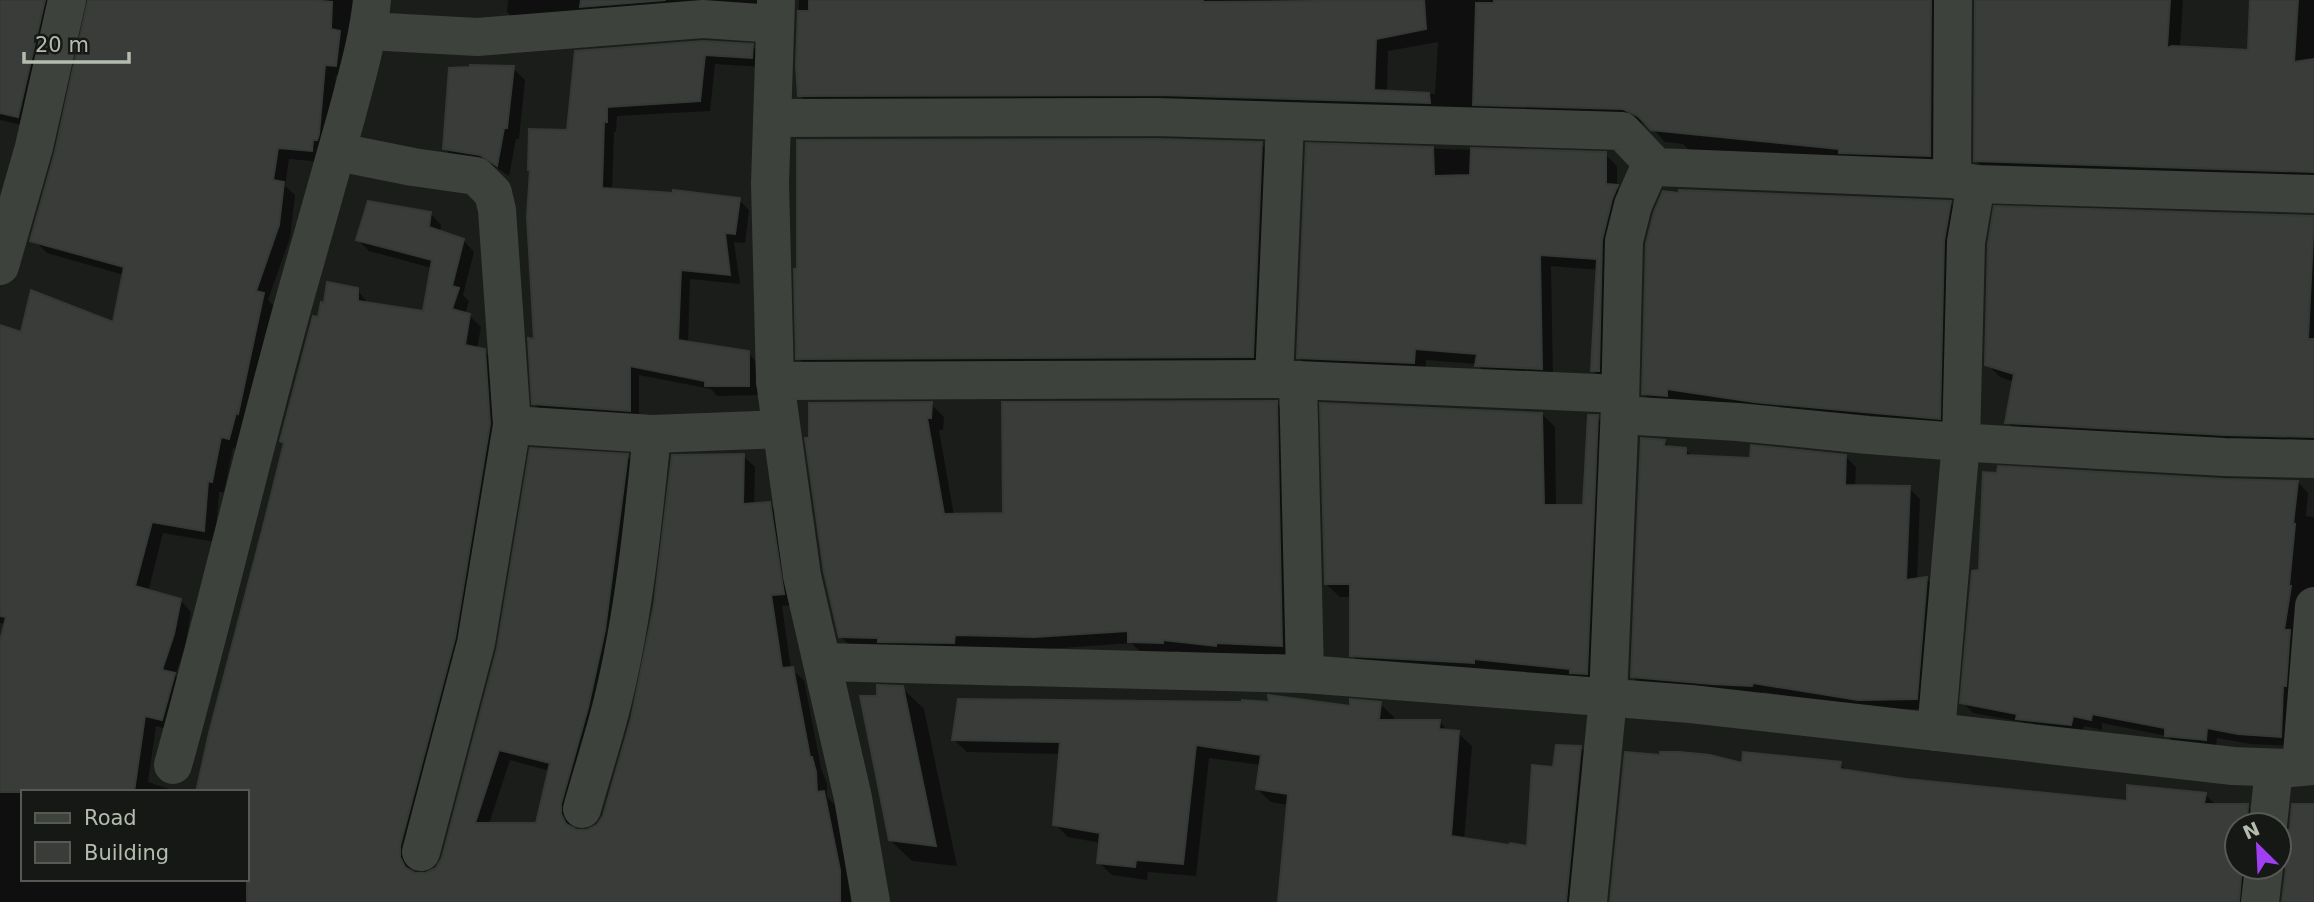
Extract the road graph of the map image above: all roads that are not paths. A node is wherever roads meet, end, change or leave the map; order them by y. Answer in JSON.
{"nodes":[{"id":1,"x":67,"y":0,"type":"edge"},
{"id":2,"x":1953,"y":0,"type":"edge"},
{"id":3,"x":775,"y":12,"type":"edge"},
{"id":4,"x":370,"y":16,"type":"edge"},
{"id":5,"x":772,"y":118,"type":"junction"},
{"id":6,"x":1285,"y":121,"type":"junction"},
{"id":7,"x":338,"y":152,"type":"junction"},
{"id":8,"x":1656,"y":167,"type":"junction"},
{"id":9,"x":1964,"y":181,"type":"junction"},
{"id":10,"x":2314,"y":194,"type":"edge"},
{"id":11,"x":0,"y":266,"type":"edge"},
{"id":12,"x":1286,"y":380,"type":"junction"},
{"id":13,"x":775,"y":381,"type":"junction"},
{"id":14,"x":1620,"y":404,"type":"junction"},
{"id":15,"x":512,"y":425,"type":"junction"},
{"id":16,"x":781,"y":429,"type":"junction"},
{"id":17,"x":653,"y":434,"type":"junction"},
{"id":18,"x":1961,"y":442,"type":"junction"},
{"id":19,"x":2314,"y":459,"type":"edge"},
{"id":20,"x":2314,"y":606,"type":"edge"},
{"id":21,"x":822,"y":662,"type":"junction"},
{"id":22,"x":1305,"y":674,"type":"junction"},
{"id":23,"x":1608,"y":698,"type":"junction"},
{"id":24,"x":1936,"y":732,"type":"junction"},
{"id":25,"x":173,"y":765,"type":"dead end"},
{"id":26,"x":2296,"y":766,"type":"edge"},
{"id":27,"x":582,"y":809,"type":"dead end"},
{"id":28,"x":2275,"y":811,"type":"edge"},
{"id":29,"x":421,"y":852,"type":"dead end"},
{"id":30,"x":2262,"y":881,"type":"edge"},
{"id":31,"x":871,"y":902,"type":"edge"},
{"id":32,"x":1588,"y":902,"type":"edge"},
{"id":33,"x":2260,"y":902,"type":"edge"}],
"edges":[{"from":1,"to":11,"type":"street"},
{"from":2,"to":9,"type":"street"},
{"from":3,"to":4,"type":"street"},
{"from":3,"to":5,"type":"street"},
{"from":4,"to":7,"type":"street"},
{"from":5,"to":6,"type":"street"},
{"from":5,"to":13,"type":"street"},
{"from":6,"to":8,"type":"street"},
{"from":6,"to":12,"type":"street"},
{"from":7,"to":15,"type":"street"},
{"from":7,"to":25,"type":"street"},
{"from":8,"to":9,"type":"street"},
{"from":8,"to":14,"type":"street"},
{"from":9,"to":10,"type":"street"},
{"from":9,"to":18,"type":"street"},
{"from":12,"to":13,"type":"street"},
{"from":12,"to":14,"type":"street"},
{"from":12,"to":22,"type":"street"},
{"from":13,"to":16,"type":"street"},
{"from":14,"to":18,"type":"street"},
{"from":14,"to":23,"type":"street"},
{"from":15,"to":17,"type":"street"},
{"from":15,"to":29,"type":"street"},
{"from":16,"to":17,"type":"street"},
{"from":16,"to":21,"type":"street"},
{"from":17,"to":27,"type":"street"},
{"from":18,"to":19,"type":"street"},
{"from":18,"to":24,"type":"street"},
{"from":20,"to":26,"type":"street"},
{"from":21,"to":22,"type":"street"},
{"from":21,"to":31,"type":"street"},
{"from":22,"to":23,"type":"street"},
{"from":23,"to":24,"type":"street"},
{"from":23,"to":32,"type":"street"},
{"from":24,"to":26,"type":"street"},
{"from":26,"to":28,"type":"street"},
{"from":30,"to":33,"type":"street"}]}
